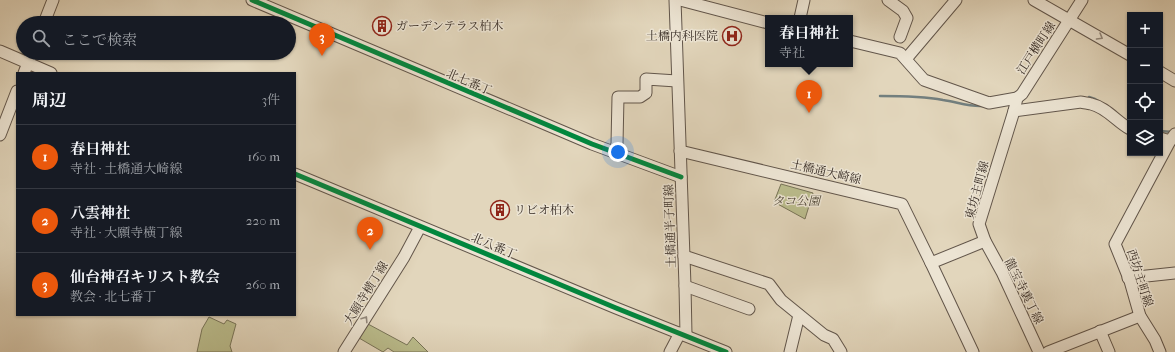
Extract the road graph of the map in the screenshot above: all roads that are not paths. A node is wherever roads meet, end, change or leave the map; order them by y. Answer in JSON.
{"nodes":[{"id":1,"x":53,"y":0,"type":"edge"},
{"id":2,"x":252,"y":0,"type":"edge"},
{"id":3,"x":675,"y":0,"type":"edge"},
{"id":4,"x":680,"y":0,"type":"edge"},
{"id":5,"x":804,"y":0,"type":"edge"},
{"id":6,"x":888,"y":0,"type":"edge"},
{"id":7,"x":956,"y":0,"type":"edge"},
{"id":8,"x":1034,"y":0,"type":"edge"},
{"id":9,"x":1082,"y":0,"type":"edge"},
{"id":10,"x":801,"y":15,"type":"edge"},
{"id":11,"x":47,"y":16,"type":"edge"},
{"id":12,"x":289,"y":16,"type":"edge"},
{"id":13,"x":296,"y":19,"type":"edge"},
{"id":14,"x":1069,"y":20,"type":"junction"},
{"id":15,"x":765,"y":22,"type":"edge"},
{"id":16,"x":900,"y":37,"type":"dead end"},
{"id":17,"x":853,"y":42,"type":"edge"},
{"id":18,"x":0,"y":52,"type":"edge"},
{"id":19,"x":1127,"y":53,"type":"edge"},
{"id":20,"x":16,"y":58,"type":"edge"},
{"id":21,"x":906,"y":59,"type":"junction"},
{"id":22,"x":28,"y":63,"type":"edge"},
{"id":23,"x":49,"y":72,"type":"edge"},
{"id":24,"x":1163,"y":74,"type":"edge"},
{"id":25,"x":677,"y":80,"type":"junction"},
{"id":26,"x":1175,"y":81,"type":"edge"},
{"id":27,"x":16,"y":93,"type":"edge"},
{"id":28,"x":1015,"y":105,"type":"junction"},
{"id":29,"x":1127,"y":127,"type":"edge"},
{"id":30,"x":0,"y":135,"type":"edge"},
{"id":31,"x":1170,"y":137,"type":"edge"},
{"id":32,"x":680,"y":151,"type":"junction"},
{"id":33,"x":614,"y":152,"type":"junction"},
{"id":34,"x":296,"y":174,"type":"edge"},
{"id":35,"x":681,"y":177,"type":"junction"},
{"id":36,"x":420,"y":226,"type":"junction"},
{"id":37,"x":985,"y":241,"type":"junction"},
{"id":38,"x":684,"y":256,"type":"junction"},
{"id":39,"x":932,"y":263,"type":"junction"},
{"id":40,"x":1175,"y":273,"type":"edge"},
{"id":41,"x":1128,"y":278,"type":"junction"},
{"id":42,"x":685,"y":286,"type":"junction"},
{"id":43,"x":749,"y":309,"type":"dead end"},
{"id":44,"x":799,"y":315,"type":"junction"},
{"id":45,"x":1140,"y":316,"type":"junction"},
{"id":46,"x":1100,"y":331,"type":"junction"},
{"id":47,"x":683,"y":334,"type":"junction"},
{"id":48,"x":344,"y":352,"type":"edge"},
{"id":49,"x":670,"y":352,"type":"edge"},
{"id":50,"x":726,"y":352,"type":"edge"},
{"id":51,"x":790,"y":352,"type":"edge"},
{"id":52,"x":841,"y":352,"type":"edge"},
{"id":53,"x":973,"y":352,"type":"edge"},
{"id":54,"x":1039,"y":352,"type":"edge"},
{"id":55,"x":1048,"y":352,"type":"edge"},
{"id":56,"x":1108,"y":352,"type":"edge"},
{"id":57,"x":1160,"y":352,"type":"edge"}],
"edges":[{"from":1,"to":11,"type":"street"},
{"from":2,"to":12,"type":"street","name":"北七番丁"},
{"from":3,"to":25,"type":"street","name":"土橋通半子町線"},
{"from":4,"to":15,"type":"street"},
{"from":5,"to":10,"type":"street"},
{"from":6,"to":16,"type":"street"},
{"from":7,"to":21,"type":"street"},
{"from":8,"to":14,"type":"street"},
{"from":9,"to":14,"type":"street","name":"江戸横町線"},
{"from":13,"to":33,"type":"street","name":"北七番丁"},
{"from":14,"to":19,"type":"street","one_way":true},
{"from":14,"to":28,"type":"street","name":"江戸横町線"},
{"from":17,"to":21,"type":"street"},
{"from":18,"to":20,"type":"street"},
{"from":21,"to":28,"type":"street"},
{"from":22,"to":23,"type":"street"},
{"from":24,"to":26,"type":"street"},
{"from":25,"to":32,"type":"street","name":"土橋通半子町線"},
{"from":25,"to":33,"type":"street"},
{"from":27,"to":30,"type":"street"},
{"from":28,"to":29,"type":"street"},
{"from":28,"to":37,"type":"street","name":"東坊主町線"},
{"from":31,"to":41,"type":"street","name":"西坊主町線"},
{"from":32,"to":35,"type":"street","name":"土橋通半子町線"},
{"from":32,"to":39,"type":"street","name":"土橋通大崎線"},
{"from":33,"to":35,"type":"street","name":"北七番丁"},
{"from":34,"to":36,"type":"street","name":"北八番丁"},
{"from":35,"to":38,"type":"street","name":"土橋通半子町線"},
{"from":36,"to":47,"type":"street","name":"北八番丁"},
{"from":48,"to":36,"type":"street","name":"大願寺横丁線","one_way":true},
{"from":37,"to":39,"type":"street"},
{"from":37,"to":54,"type":"street","name":"龍宝寺裏丁線"},
{"from":38,"to":42,"type":"street","name":"土橋通半子町線"},
{"from":38,"to":44,"type":"street"},
{"from":39,"to":53,"type":"street"},
{"from":40,"to":41,"type":"street"},
{"from":41,"to":45,"type":"street","name":"西坊主町線"},
{"from":42,"to":43,"type":"street"},
{"from":42,"to":47,"type":"street","name":"土橋通半子町線"},
{"from":44,"to":51,"type":"street"},
{"from":44,"to":52,"type":"street"},
{"from":45,"to":46,"type":"street","name":"西坊主町線"},
{"from":45,"to":57,"type":"street"},
{"from":46,"to":55,"type":"street","name":"西坊主町線"},
{"from":46,"to":56,"type":"street"},
{"from":47,"to":49,"type":"street"},
{"from":47,"to":50,"type":"street"}]}
